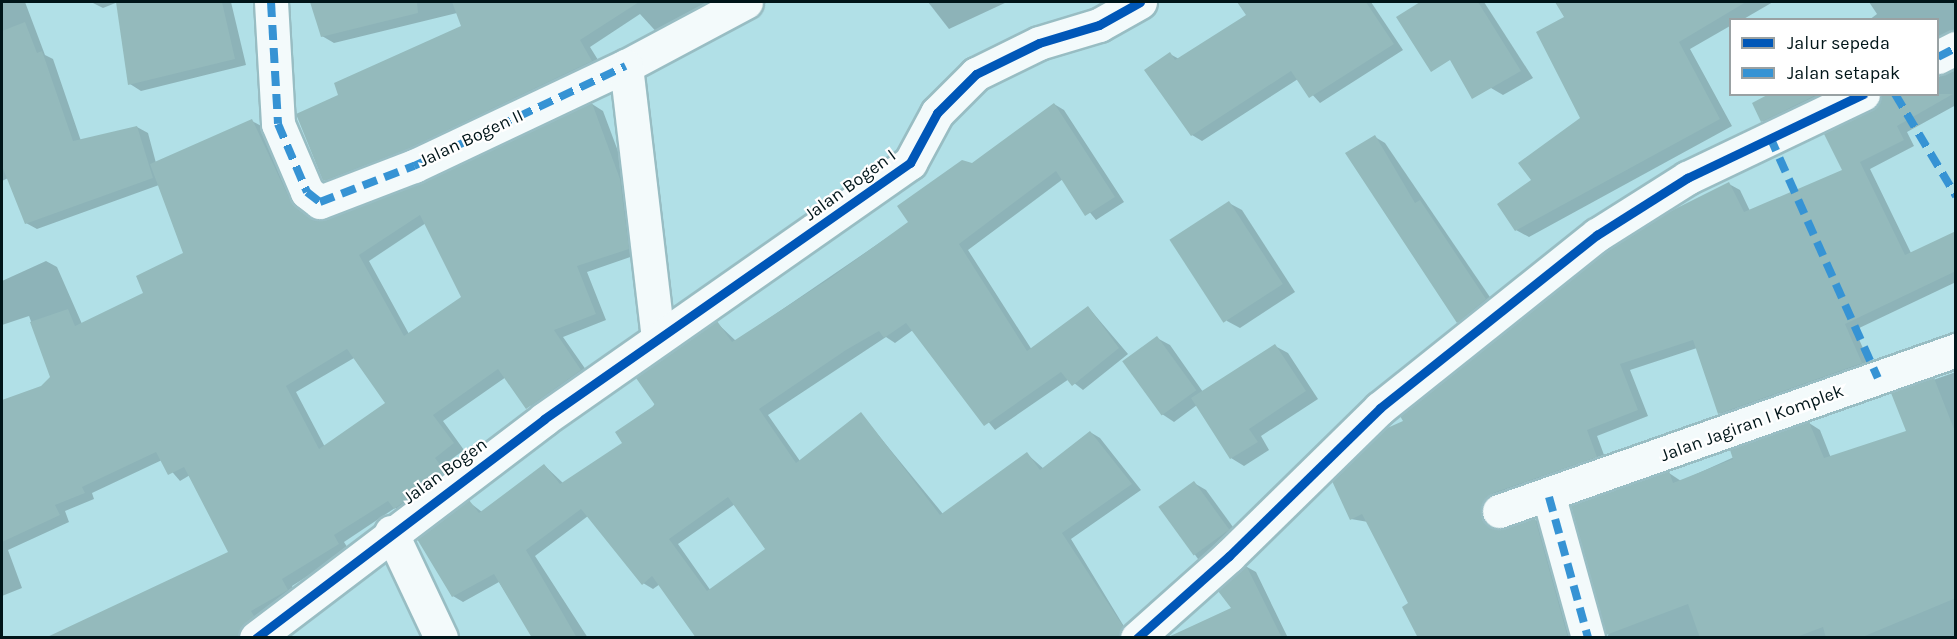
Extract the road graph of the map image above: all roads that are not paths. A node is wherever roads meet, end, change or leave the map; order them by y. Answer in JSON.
{"nodes":[{"id":1,"x":271,"y":2,"type":"edge"},
{"id":2,"x":747,"y":2,"type":"edge"},
{"id":3,"x":1140,"y":2,"type":"edge"},
{"id":4,"x":1956,"y":48,"type":"edge"},
{"id":5,"x":1939,"y":56,"type":"edge"},
{"id":6,"x":626,"y":66,"type":"junction"},
{"id":7,"x":1859,"y":96,"type":"edge"},
{"id":8,"x":658,"y":338,"type":"junction"},
{"id":9,"x":1956,"y":350,"type":"edge"},
{"id":10,"x":1549,"y":497,"type":"junction"},
{"id":11,"x":1498,"y":511,"type":"dead end"},
{"id":12,"x":391,"y":532,"type":"junction"},
{"id":13,"x":256,"y":638,"type":"edge"},
{"id":14,"x":441,"y":638,"type":"edge"},
{"id":15,"x":1137,"y":638,"type":"edge"},
{"id":16,"x":1588,"y":638,"type":"edge"}],
"edges":[{"from":1,"to":6,"type":"street","name":"Jalan Bogen II"},
{"from":2,"to":6,"type":"street","name":"Jalan Bogen II"},
{"from":3,"to":8,"type":"street","name":"Jalan Bogen I"},
{"from":4,"to":5,"type":"street"},
{"from":6,"to":8,"type":"street"},
{"from":7,"to":15,"type":"street"},
{"from":8,"to":12,"type":"street","name":"Jalan Bogen"},
{"from":9,"to":10,"type":"street","name":"Jalan Jagiran I Komplek"},
{"from":10,"to":11,"type":"street","name":"Jalan Jagiran I Komplek"},
{"from":10,"to":16,"type":"street"},
{"from":12,"to":13,"type":"street","name":"Jalan Bogen"},
{"from":12,"to":14,"type":"street"}]}
